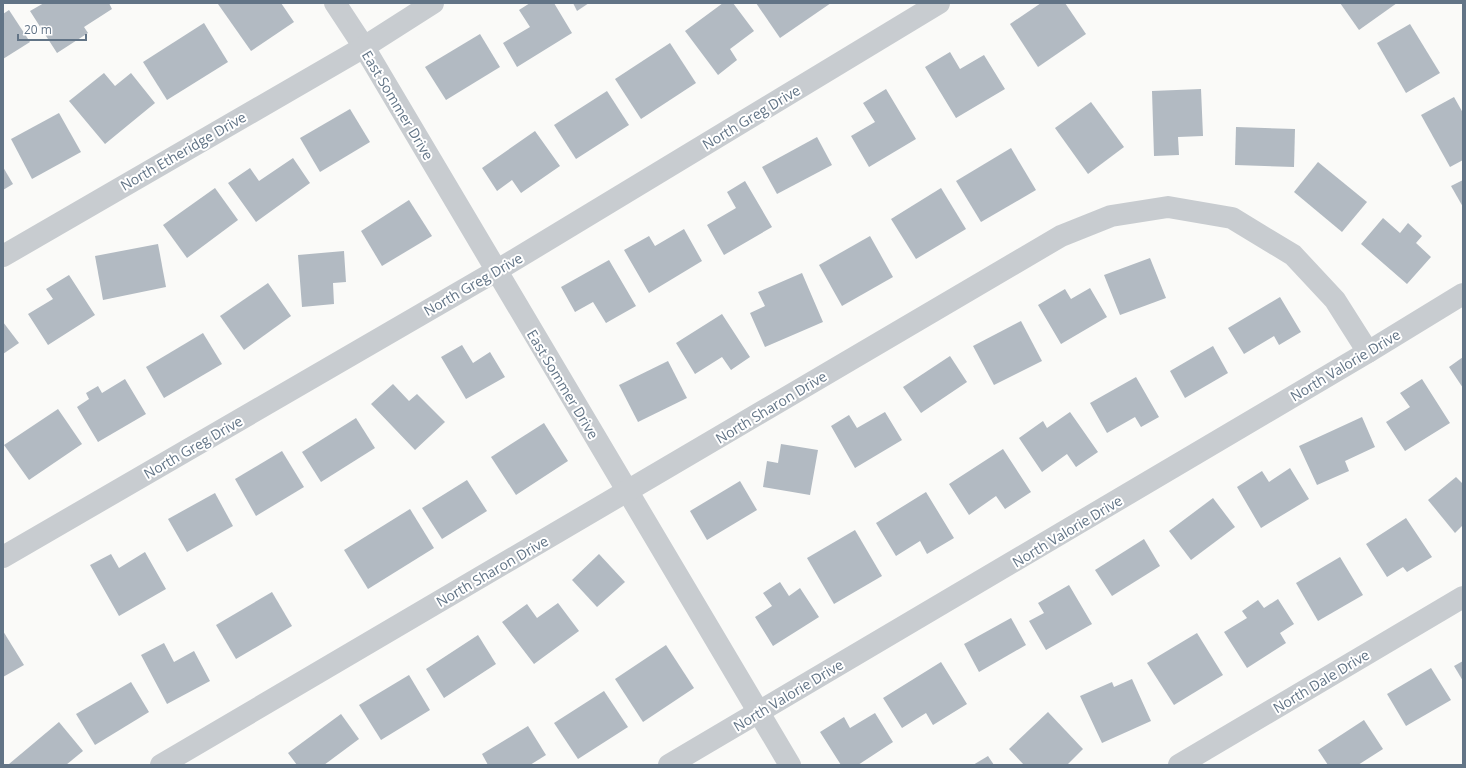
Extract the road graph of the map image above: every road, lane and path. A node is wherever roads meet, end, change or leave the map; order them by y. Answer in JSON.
{"nodes":[{"id":1,"x":335,"y":3,"type":"edge"},
{"id":2,"x":433,"y":3,"type":"edge"},
{"id":3,"x":939,"y":3,"type":"edge"},
{"id":4,"x":364,"y":46,"type":"junction"},
{"id":5,"x":3,"y":256,"type":"edge"},
{"id":6,"x":496,"y":271,"type":"junction"},
{"id":7,"x":1463,"y":294,"type":"edge"},
{"id":8,"x":1368,"y":352,"type":"junction"},
{"id":9,"x":628,"y":492,"type":"junction"},
{"id":10,"x":3,"y":557,"type":"edge"},
{"id":11,"x":1463,"y":597,"type":"edge"},
{"id":12,"x":759,"y":713,"type":"junction"},
{"id":13,"x":161,"y":765,"type":"edge"},
{"id":14,"x":669,"y":765,"type":"edge"},
{"id":15,"x":790,"y":765,"type":"edge"},
{"id":16,"x":1179,"y":765,"type":"edge"}],
"edges":[{"from":1,"to":4,"type":"street","name":"East Sommer Drive"},
{"from":2,"to":4,"type":"street","name":"North Etheridge Drive"},
{"from":3,"to":6,"type":"street","name":"North Greg Drive"},
{"from":4,"to":5,"type":"street","name":"North Etheridge Drive"},
{"from":4,"to":6,"type":"street","name":"East Sommer Drive"},
{"from":6,"to":9,"type":"street","name":"East Sommer Drive"},
{"from":6,"to":10,"type":"street","name":"North Greg Drive"},
{"from":7,"to":8,"type":"street","name":"North Valorie Drive"},
{"from":8,"to":9,"type":"street","name":"North Sharon Drive"},
{"from":8,"to":12,"type":"street","name":"North Valorie Drive"},
{"from":9,"to":12,"type":"street","name":"East Sommer Drive"},
{"from":9,"to":13,"type":"street","name":"North Sharon Drive"},
{"from":11,"to":16,"type":"street","name":"North Dale Drive"},
{"from":12,"to":14,"type":"street","name":"North Valorie Drive"},
{"from":12,"to":15,"type":"street","name":"East Sommer Drive"}]}
